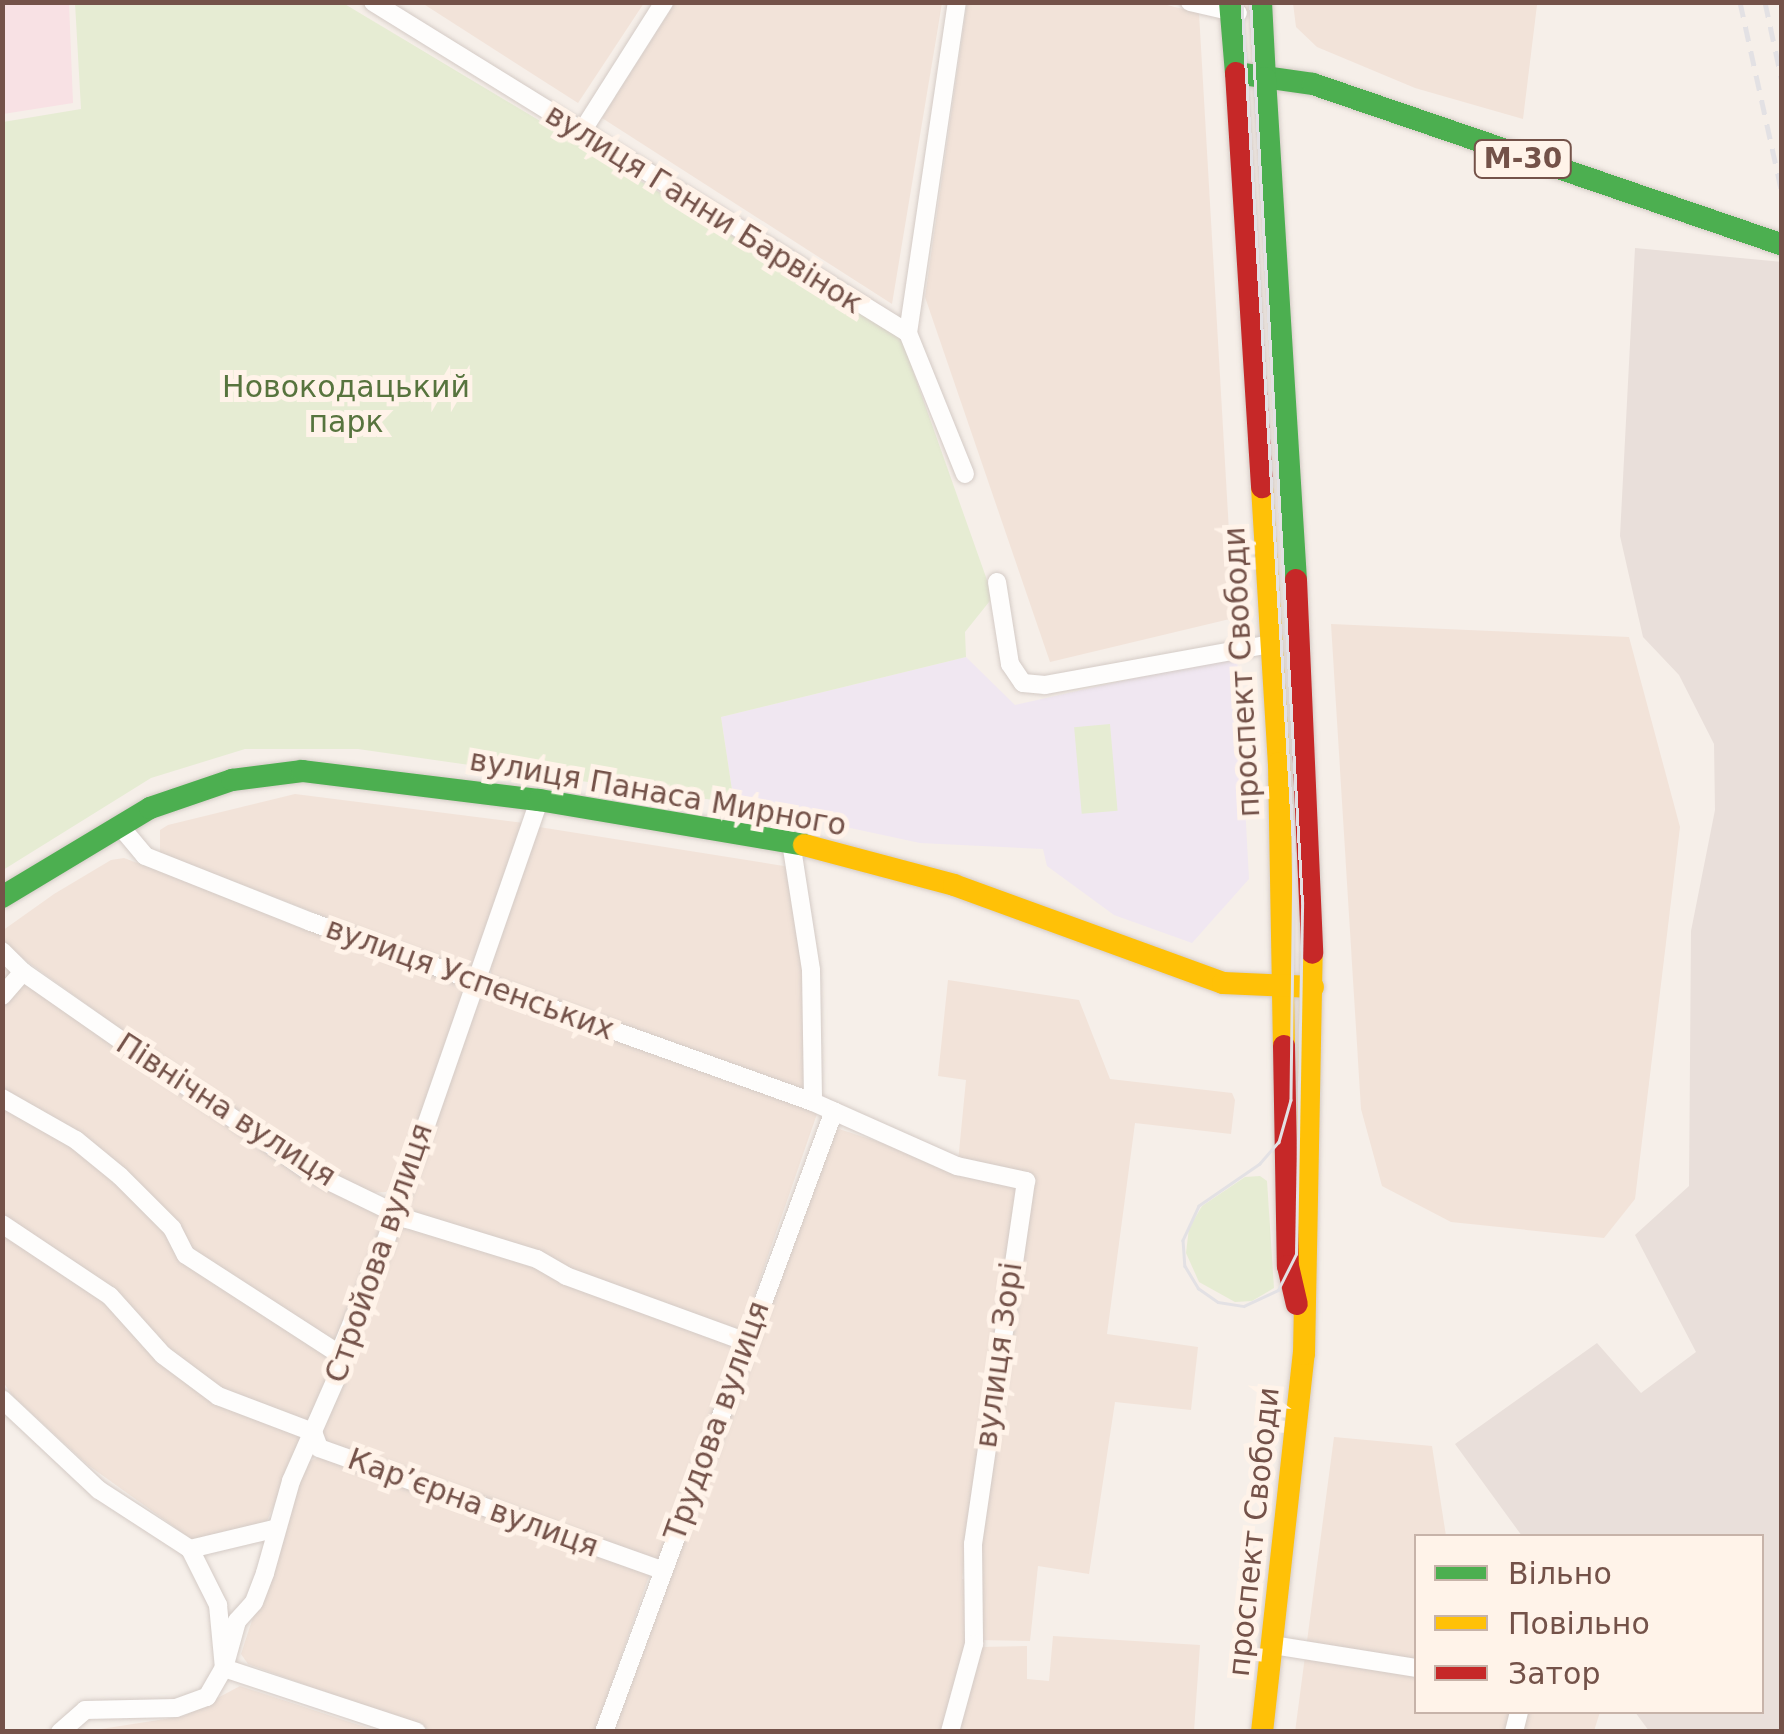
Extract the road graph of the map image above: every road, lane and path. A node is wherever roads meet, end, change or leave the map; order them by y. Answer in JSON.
{"nodes":[{"id":1,"x":373,"y":2,"type":"edge"},
{"id":2,"x":664,"y":2,"type":"edge"},
{"id":3,"x":957,"y":2,"type":"edge"},
{"id":4,"x":1190,"y":2,"type":"edge"},
{"id":5,"x":1231,"y":7,"type":"edge"},
{"id":6,"x":1261,"y":8,"type":"edge"},
{"id":7,"x":1236,"y":73,"type":"junction"},
{"id":8,"x":1265,"y":78,"type":"junction"},
{"id":9,"x":581,"y":133,"type":"junction"},
{"id":10,"x":1782,"y":245,"type":"edge"},
{"id":11,"x":908,"y":333,"type":"junction"},
{"id":12,"x":965,"y":474,"type":"dead end"},
{"id":13,"x":996,"y":582,"type":"dead end"},
{"id":14,"x":1271,"y":644,"type":"junction"},
{"id":15,"x":539,"y":800,"type":"junction"},
{"id":16,"x":120,"y":826,"type":"junction"},
{"id":17,"x":790,"y":842,"type":"junction"},
{"id":18,"x":2,"y":897,"type":"edge"},
{"id":19,"x":2,"y":952,"type":"edge"},
{"id":20,"x":22,"y":972,"type":"junction"},
{"id":21,"x":476,"y":982,"type":"junction"},
{"id":22,"x":1283,"y":987,"type":"junction"},
{"id":23,"x":1313,"y":987,"type":"junction"},
{"id":24,"x":2,"y":996,"type":"edge"},
{"id":25,"x":2,"y":1098,"type":"edge"},
{"id":26,"x":814,"y":1102,"type":"junction"},
{"id":27,"x":834,"y":1111,"type":"junction"},
{"id":28,"x":393,"y":1210,"type":"junction"},
{"id":29,"x":2,"y":1224,"type":"edge"},
{"id":30,"x":1304,"y":1338,"type":"junction"},
{"id":31,"x":746,"y":1342,"type":"junction"},
{"id":32,"x":338,"y":1354,"type":"junction"},
{"id":33,"x":2,"y":1399,"type":"edge"},
{"id":34,"x":313,"y":1432,"type":"junction"},
{"id":35,"x":272,"y":1529,"type":"junction"},
{"id":36,"x":190,"y":1548,"type":"junction"},
{"id":37,"x":662,"y":1570,"type":"junction"},
{"id":38,"x":1273,"y":1645,"type":"junction"},
{"id":39,"x":224,"y":1668,"type":"junction"},
{"id":40,"x":1414,"y":1668,"type":"edge"},
{"id":41,"x":349,"y":1709,"type":"junction"},
{"id":42,"x":60,"y":1732,"type":"edge"},
{"id":43,"x":356,"y":1732,"type":"edge"},
{"id":44,"x":416,"y":1732,"type":"edge"},
{"id":45,"x":604,"y":1732,"type":"edge"},
{"id":46,"x":950,"y":1732,"type":"edge"},
{"id":47,"x":1262,"y":1732,"type":"edge"}],
"edges":[{"from":1,"to":9,"type":"street","name":"вулиця Ганни Барвінок"},
{"from":2,"to":9,"type":"street"},
{"from":3,"to":11,"type":"street"},
{"from":4,"to":5,"type":"street"},
{"from":5,"to":6,"type":"street"},
{"from":5,"to":7,"type":"main road","name":"проспект Свободи"},
{"from":6,"to":8,"type":"main road","name":"проспект Свободи"},
{"from":7,"to":8,"type":"main road","number":"М-30"},
{"from":7,"to":14,"type":"main road","name":"проспект Свободи"},
{"from":8,"to":10,"type":"main road","number":"М-30"},
{"from":8,"to":23,"type":"main road","name":"проспект Свободи"},
{"from":9,"to":11,"type":"street","name":"вулиця Ганни Барвінок"},
{"from":11,"to":12,"type":"street"},
{"from":13,"to":14,"type":"street"},
{"from":14,"to":22,"type":"main road","name":"проспект Свободи"},
{"from":15,"to":16,"type":"main road","name":"вулиця Панаса Мирного"},
{"from":15,"to":17,"type":"main road","name":"вулиця Панаса Мирного"},
{"from":15,"to":21,"type":"street","name":"Стройова вулиця"},
{"from":16,"to":18,"type":"main road","name":"вулиця Панаса Мирного"},
{"from":16,"to":21,"type":"street","name":"вулиця Успенських"},
{"from":17,"to":22,"type":"main road","name":"вулиця Панаса Мирного"},
{"from":17,"to":26,"type":"street"},
{"from":19,"to":20,"type":"street","name":"Північна вулиця"},
{"from":20,"to":24,"type":"street"},
{"from":20,"to":28,"type":"street","name":"Північна вулиця"},
{"from":21,"to":26,"type":"street","name":"вулиця Успенських"},
{"from":21,"to":28,"type":"street","name":"Стройова вулиця"},
{"from":22,"to":23,"type":"main road","name":"вулиця Панаса Мирного"},
{"from":22,"to":30,"type":"main road","name":"проспект Свободи"},
{"from":23,"to":30,"type":"main road","name":"проспект Свободи"},
{"from":25,"to":32,"type":"street"},
{"from":26,"to":27,"type":"street","name":"вулиця Успенських"},
{"from":27,"to":31,"type":"street","name":"Трудова вулиця"},
{"from":27,"to":46,"type":"street","name":"вулиця Зорі"},
{"from":28,"to":31,"type":"street","name":"Північна вулиця"},
{"from":28,"to":32,"type":"street","name":"Стройова вулиця"},
{"from":29,"to":34,"type":"street","name":"Карʼєрна вулиця"},
{"from":30,"to":38,"type":"main road","name":"проспект Свободи"},
{"from":31,"to":37,"type":"street","name":"Трудова вулиця"},
{"from":32,"to":34,"type":"street","name":"Стройова вулиця"},
{"from":33,"to":36,"type":"street"},
{"from":34,"to":35,"type":"street","name":"Стройова вулиця"},
{"from":34,"to":37,"type":"street","name":"Карʼєрна вулиця"},
{"from":35,"to":36,"type":"street"},
{"from":35,"to":39,"type":"street","name":"Стройова вулиця"},
{"from":36,"to":39,"type":"street"},
{"from":37,"to":45,"type":"street","name":"Трудова вулиця"},
{"from":38,"to":40,"type":"street"},
{"from":38,"to":47,"type":"main road","name":"проспект Свободи"},
{"from":39,"to":41,"type":"street"},
{"from":39,"to":42,"type":"street","name":"Стройова вулиця"},
{"from":41,"to":43,"type":"street"},
{"from":41,"to":44,"type":"street"}]}
